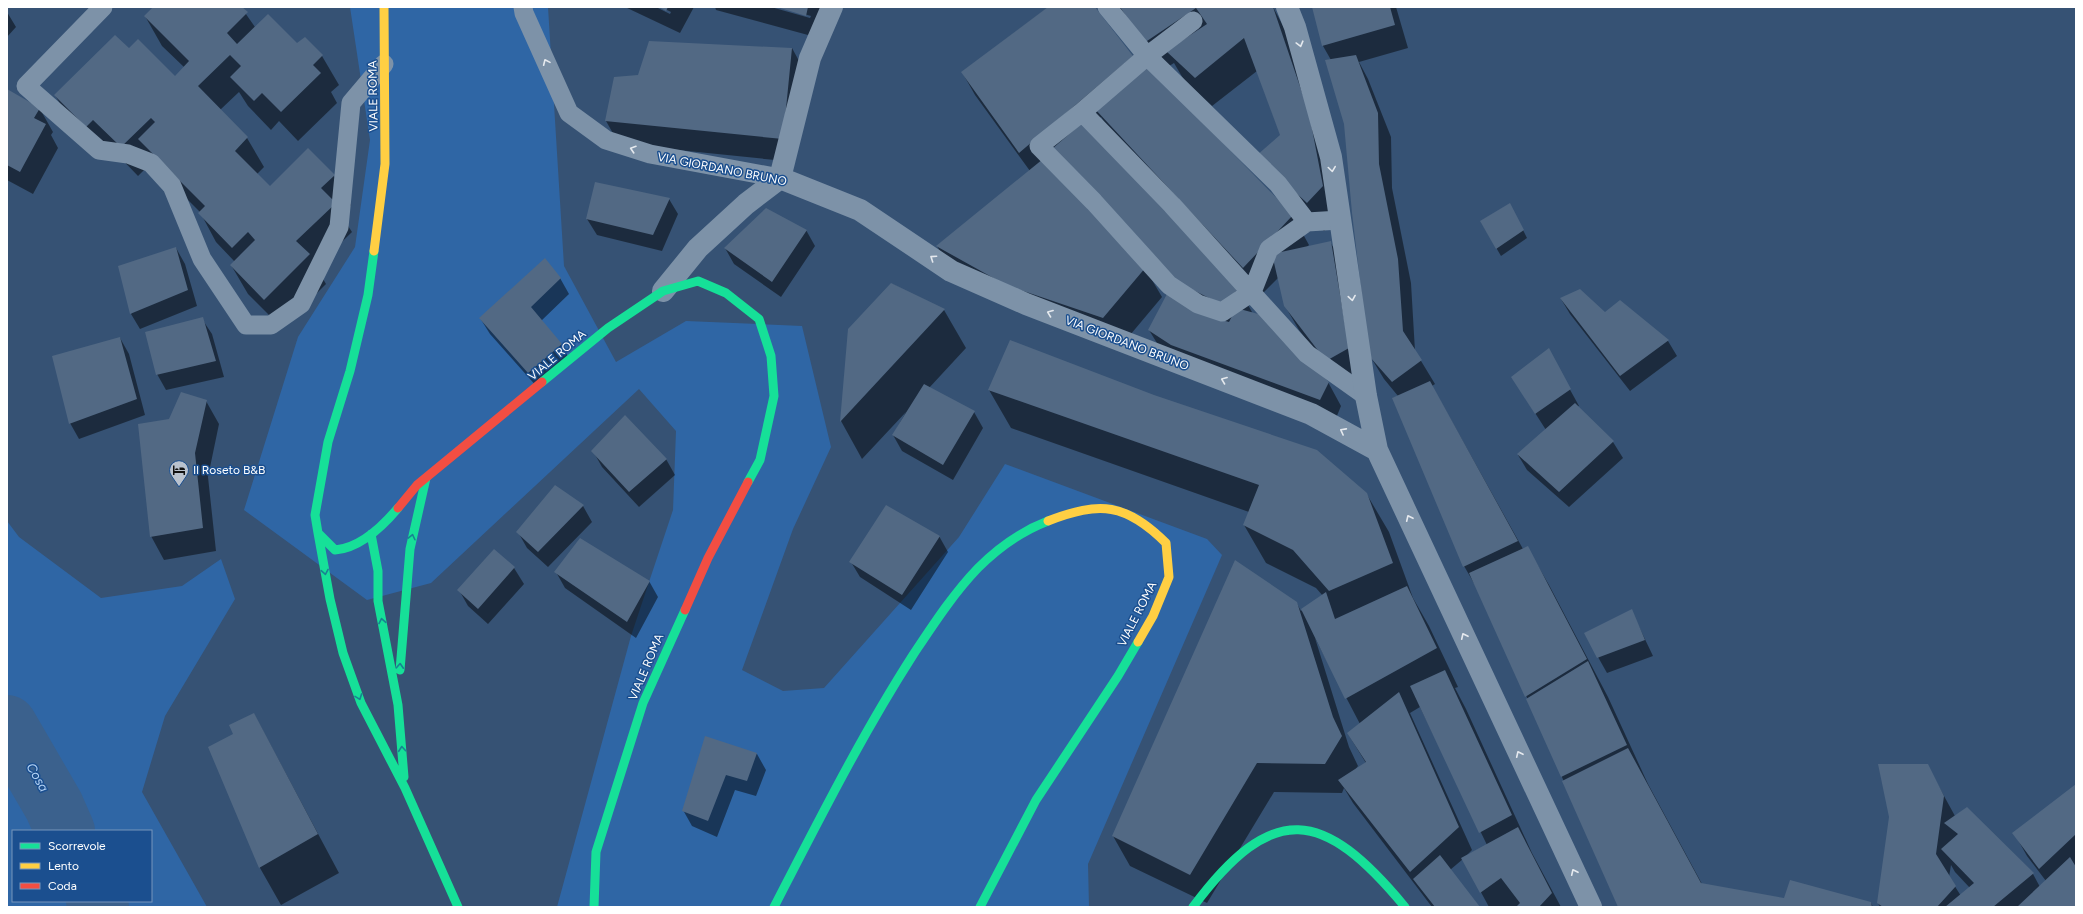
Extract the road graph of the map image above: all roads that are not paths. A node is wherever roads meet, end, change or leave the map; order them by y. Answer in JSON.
{"nodes":[{"id":1,"x":103,"y":7,"type":"edge"},
{"id":2,"x":384,"y":7,"type":"edge"},
{"id":3,"x":523,"y":7,"type":"edge"},
{"id":4,"x":832,"y":7,"type":"edge"},
{"id":5,"x":1107,"y":7,"type":"edge"},
{"id":6,"x":1287,"y":7,"type":"edge"},
{"id":7,"x":1193,"y":21,"type":"dead end"},
{"id":8,"x":1147,"y":56,"type":"junction"},
{"id":9,"x":384,"y":64,"type":"junction"},
{"id":10,"x":1082,"y":112,"type":"junction"},
{"id":11,"x":780,"y":178,"type":"junction"},
{"id":12,"x":1340,"y":220,"type":"junction"},
{"id":13,"x":1307,"y":222,"type":"junction"},
{"id":14,"x":662,"y":291,"type":"junction"},
{"id":15,"x":1252,"y":292,"type":"junction"},
{"id":16,"x":1366,"y":396,"type":"junction"},
{"id":17,"x":1377,"y":450,"type":"junction"},
{"id":18,"x":426,"y":478,"type":"junction"},
{"id":19,"x":318,"y":534,"type":"junction"},
{"id":20,"x":371,"y":534,"type":"junction"},
{"id":21,"x":398,"y":705,"type":"junction"},
{"id":22,"x":406,"y":788,"type":"junction"},
{"id":23,"x":458,"y":907,"type":"edge"},
{"id":24,"x":594,"y":907,"type":"edge"},
{"id":25,"x":774,"y":907,"type":"edge"},
{"id":26,"x":980,"y":907,"type":"edge"},
{"id":27,"x":1193,"y":907,"type":"edge"},
{"id":28,"x":1405,"y":907,"type":"edge"},
{"id":29,"x":1591,"y":907,"type":"edge"}],
"edges":[{"from":1,"to":9,"type":"lane"},
{"from":2,"to":9,"type":"street","name":"VIALE ROMA"},
{"from":11,"to":3,"type":"lane","name":"VIA GIORDANO BRUNO","one_way":true},
{"from":4,"to":11,"type":"street"},
{"from":5,"to":8,"type":"lane"},
{"from":6,"to":12,"type":"street","one_way":true},
{"from":7,"to":8,"type":"lane"},
{"from":8,"to":10,"type":"lane"},
{"from":8,"to":13,"type":"lane"},
{"from":9,"to":19,"type":"street","name":"VIALE ROMA"},
{"from":10,"to":15,"type":"lane"},
{"from":10,"to":15,"type":"lane"},
{"from":11,"to":14,"type":"street"},
{"from":17,"to":11,"type":"street","name":"VIA GIORDANO BRUNO","one_way":true},
{"from":12,"to":13,"type":"lane"},
{"from":12,"to":16,"type":"street","one_way":true},
{"from":13,"to":15,"type":"lane"},
{"from":14,"to":18,"type":"street","name":"VIALE ROMA"},
{"from":14,"to":24,"type":"street","name":"VIALE ROMA"},
{"from":15,"to":16,"type":"lane"},
{"from":16,"to":17,"type":"street"},
{"from":29,"to":17,"type":"street","one_way":true},
{"from":18,"to":20,"type":"street","name":"VIALE ROMA"},
{"from":21,"to":18,"type":"street","one_way":true},
{"from":19,"to":20,"type":"street","name":"VIALE ROMA"},
{"from":19,"to":22,"type":"street","one_way":true},
{"from":21,"to":20,"type":"street","one_way":true},
{"from":22,"to":21,"type":"street","one_way":true},
{"from":22,"to":23,"type":"street"},
{"from":25,"to":26,"type":"street","name":"VIALE ROMA"},
{"from":27,"to":28,"type":"street"}]}
